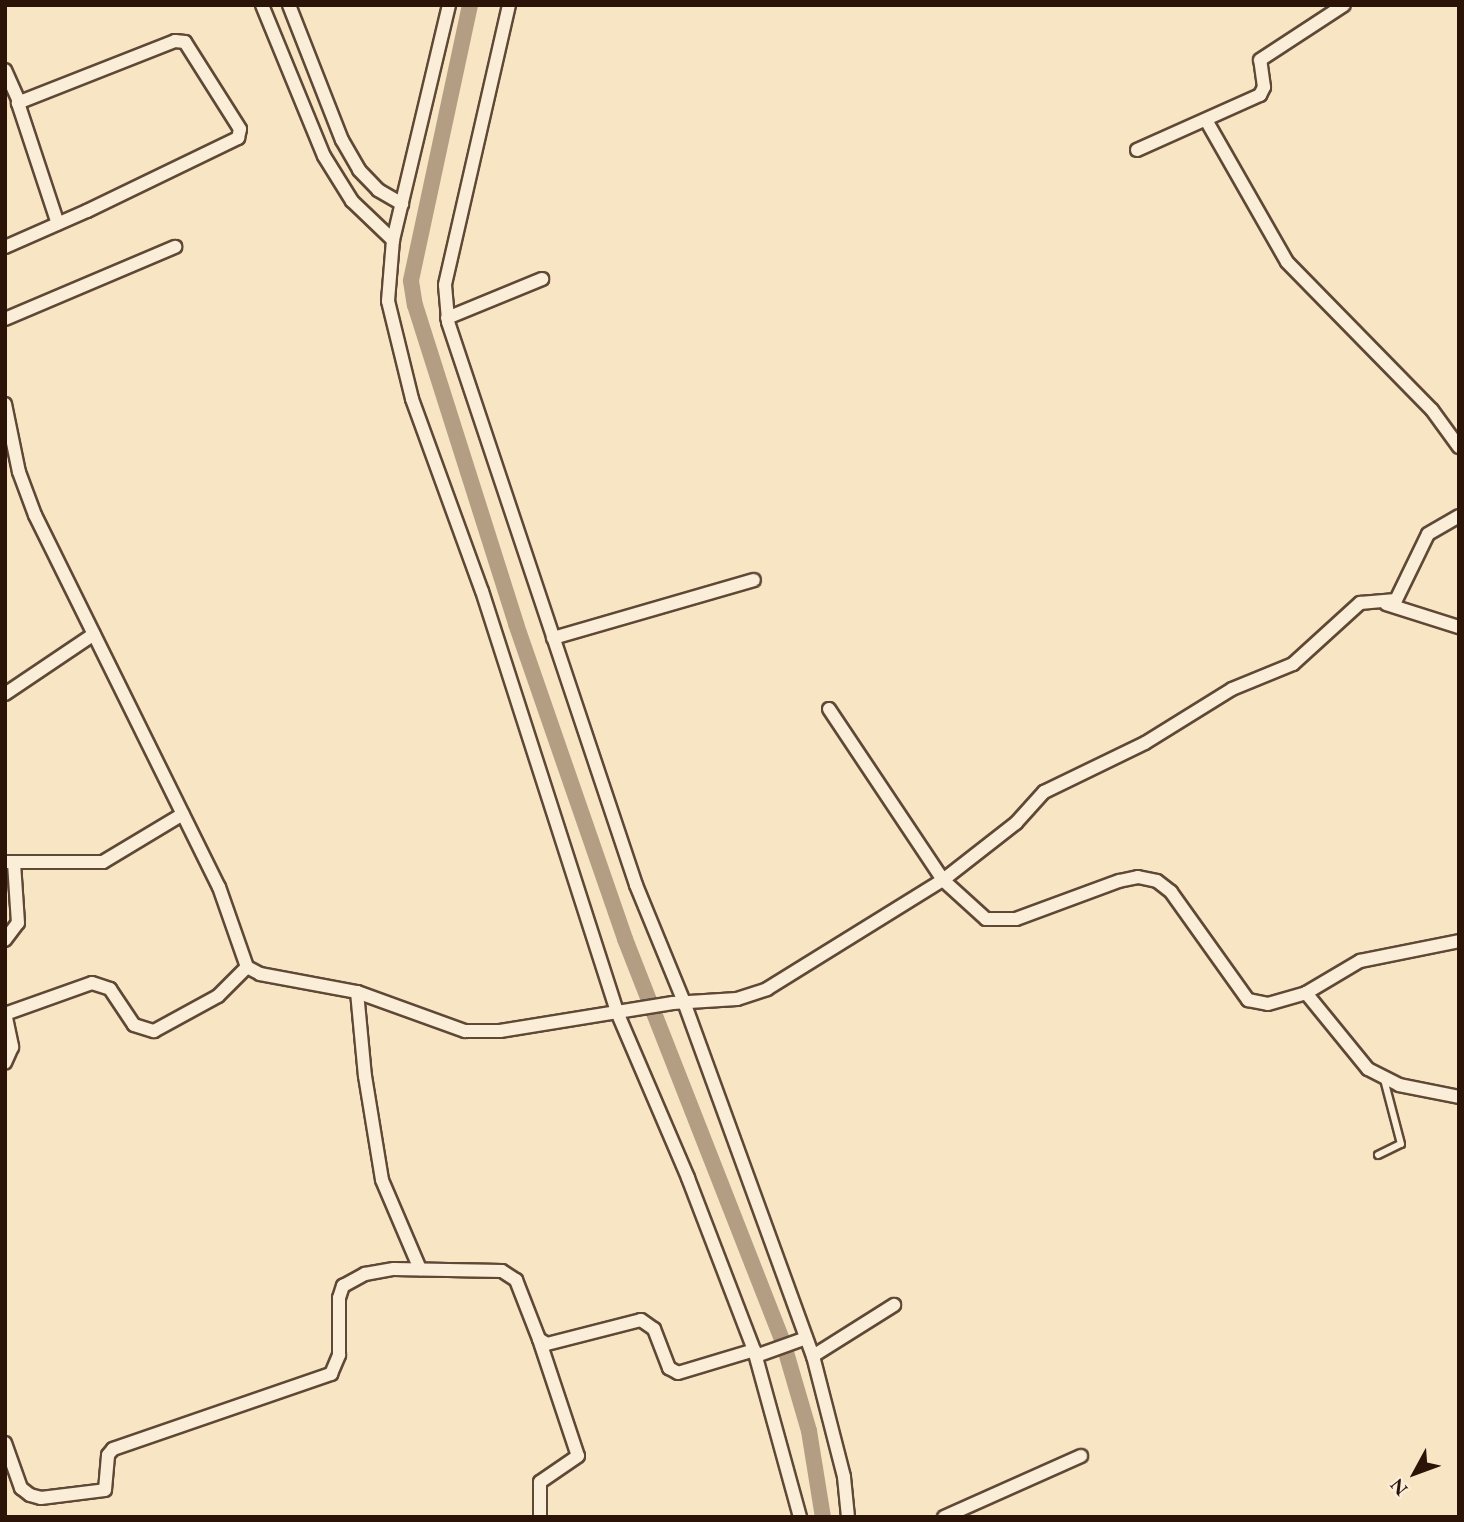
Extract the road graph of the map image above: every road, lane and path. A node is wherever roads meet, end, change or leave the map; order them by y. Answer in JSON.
{"nodes":[{"id":1,"x":262,"y":5,"type":"edge"},
{"id":2,"x":289,"y":5,"type":"edge"},
{"id":3,"x":449,"y":5,"type":"edge"},
{"id":4,"x":509,"y":5,"type":"edge"},
{"id":5,"x":1343,"y":5,"type":"edge"},
{"id":6,"x":5,"y":71,"type":"edge"},
{"id":7,"x":19,"y":101,"type":"junction"},
{"id":8,"x":1206,"y":120,"type":"junction"},
{"id":9,"x":1137,"y":150,"type":"dead end"},
{"id":10,"x":402,"y":204,"type":"junction"},
{"id":11,"x":58,"y":223,"type":"junction"},
{"id":12,"x":393,"y":240,"type":"junction"},
{"id":13,"x":5,"y":247,"type":"edge"},
{"id":14,"x":175,"y":247,"type":"dead end"},
{"id":15,"x":542,"y":279,"type":"dead end"},
{"id":16,"x":447,"y":318,"type":"junction"},
{"id":17,"x":5,"y":319,"type":"edge"},
{"id":18,"x":5,"y":404,"type":"edge"},
{"id":19,"x":1459,"y":447,"type":"edge"},
{"id":20,"x":1459,"y":516,"type":"edge"},
{"id":21,"x":754,"y":580,"type":"dead end"},
{"id":22,"x":1386,"y":604,"type":"junction"},
{"id":23,"x":1459,"y":627,"type":"edge"},
{"id":24,"x":94,"y":634,"type":"junction"},
{"id":25,"x":553,"y":638,"type":"junction"},
{"id":26,"x":5,"y":694,"type":"edge"},
{"id":27,"x":829,"y":709,"type":"dead end"},
{"id":28,"x":183,"y":814,"type":"junction"},
{"id":29,"x":9,"y":862,"type":"edge"},
{"id":30,"x":943,"y":880,"type":"junction"},
{"id":31,"x":5,"y":940,"type":"edge"},
{"id":32,"x":1459,"y":940,"type":"edge"},
{"id":33,"x":247,"y":967,"type":"junction"},
{"id":34,"x":357,"y":992,"type":"junction"},
{"id":35,"x":1306,"y":993,"type":"junction"},
{"id":36,"x":679,"y":1003,"type":"junction"},
{"id":37,"x":624,"y":1011,"type":"junction"},
{"id":38,"x":5,"y":1014,"type":"edge"},
{"id":39,"x":5,"y":1063,"type":"edge"},
{"id":40,"x":1384,"y":1079,"type":"junction"},
{"id":41,"x":1459,"y":1097,"type":"edge"},
{"id":42,"x":1378,"y":1155,"type":"dead end"},
{"id":43,"x":420,"y":1269,"type":"junction"},
{"id":44,"x":894,"y":1305,"type":"dead end"},
{"id":45,"x":540,"y":1339,"type":"junction"},
{"id":46,"x":802,"y":1339,"type":"junction"},
{"id":47,"x":755,"y":1353,"type":"junction"},
{"id":48,"x":813,"y":1356,"type":"junction"},
{"id":49,"x":5,"y":1443,"type":"edge"},
{"id":50,"x":1081,"y":1456,"type":"dead end"},
{"id":51,"x":540,"y":1517,"type":"edge"},
{"id":52,"x":800,"y":1517,"type":"edge"},
{"id":53,"x":848,"y":1517,"type":"edge"},
{"id":54,"x":944,"y":1517,"type":"edge"}],
"edges":[{"from":1,"to":12,"type":"street"},
{"from":2,"to":10,"type":"street"},
{"from":3,"to":10,"type":"street"},
{"from":4,"to":16,"type":"street"},
{"from":5,"to":8,"type":"street"},
{"from":6,"to":7,"type":"street"},
{"from":7,"to":11,"type":"street"},
{"from":7,"to":11,"type":"street"},
{"from":8,"to":9,"type":"street"},
{"from":8,"to":19,"type":"street"},
{"from":10,"to":12,"type":"street"},
{"from":11,"to":13,"type":"street"},
{"from":12,"to":37,"type":"street"},
{"from":14,"to":17,"type":"street"},
{"from":15,"to":16,"type":"street"},
{"from":16,"to":25,"type":"street"},
{"from":18,"to":24,"type":"street"},
{"from":20,"to":22,"type":"street"},
{"from":21,"to":25,"type":"street"},
{"from":22,"to":23,"type":"street"},
{"from":22,"to":30,"type":"street"},
{"from":24,"to":26,"type":"street"},
{"from":24,"to":28,"type":"street"},
{"from":25,"to":36,"type":"street"},
{"from":27,"to":30,"type":"street"},
{"from":28,"to":29,"type":"street"},
{"from":28,"to":33,"type":"street"},
{"from":29,"to":31,"type":"street"},
{"from":30,"to":35,"type":"street"},
{"from":30,"to":36,"type":"street"},
{"from":32,"to":35,"type":"street"},
{"from":33,"to":34,"type":"street"},
{"from":33,"to":38,"type":"street"},
{"from":34,"to":37,"type":"street"},
{"from":34,"to":43,"type":"street"},
{"from":35,"to":40,"type":"street"},
{"from":36,"to":37,"type":"street"},
{"from":36,"to":46,"type":"street"},
{"from":37,"to":47,"type":"street"},
{"from":38,"to":39,"type":"street"},
{"from":40,"to":41,"type":"street"},
{"from":40,"to":42,"type":"lane"},
{"from":43,"to":45,"type":"street"},
{"from":43,"to":49,"type":"street"},
{"from":44,"to":48,"type":"street"},
{"from":45,"to":47,"type":"street"},
{"from":45,"to":51,"type":"street"},
{"from":46,"to":47,"type":"street"},
{"from":46,"to":48,"type":"street"},
{"from":47,"to":52,"type":"street"},
{"from":48,"to":53,"type":"street"},
{"from":50,"to":54,"type":"street"}]}
